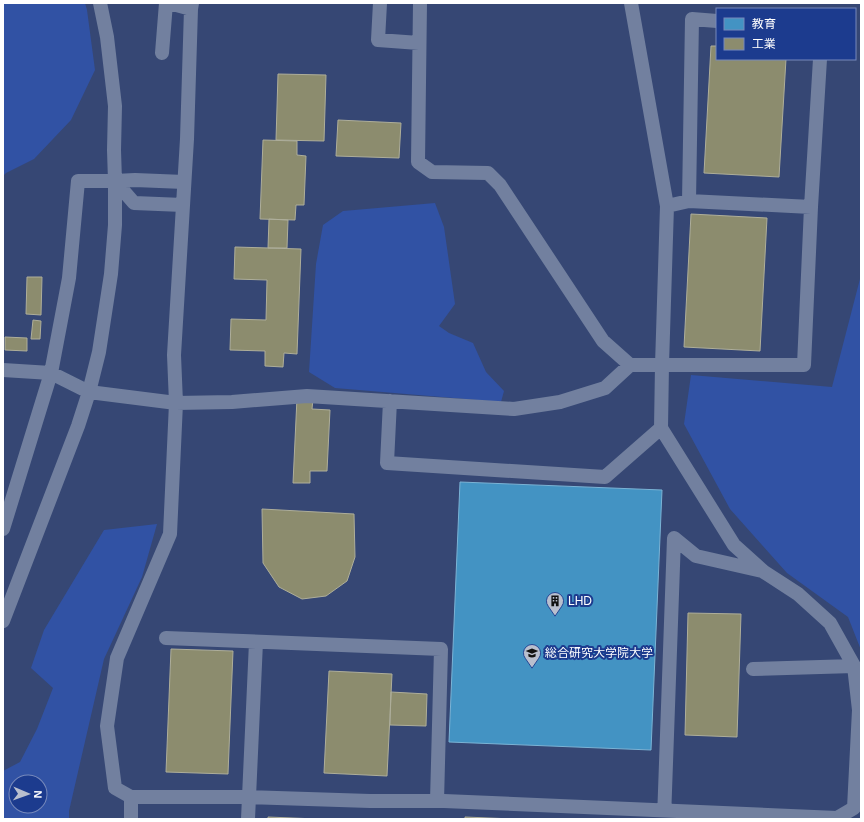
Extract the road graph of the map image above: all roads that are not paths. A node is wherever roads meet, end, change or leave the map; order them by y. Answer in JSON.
{"nodes":[{"id":1,"x":100,"y":3,"type":"edge"},
{"id":2,"x":167,"y":3,"type":"edge"},
{"id":3,"x":380,"y":3,"type":"edge"},
{"id":4,"x":420,"y":3,"type":"edge"},
{"id":5,"x":631,"y":3,"type":"edge"},
{"id":6,"x":192,"y":6,"type":"edge"},
{"id":7,"x":716,"y":21,"type":"edge"},
{"id":8,"x":419,"y":43,"type":"junction"},
{"id":9,"x":162,"y":53,"type":"dead end"},
{"id":10,"x":820,"y":60,"type":"edge"},
{"id":11,"x":115,"y":181,"type":"junction"},
{"id":12,"x":184,"y":182,"type":"junction"},
{"id":13,"x":689,"y":201,"type":"junction"},
{"id":14,"x":183,"y":205,"type":"junction"},
{"id":15,"x":667,"y":206,"type":"junction"},
{"id":16,"x":811,"y":207,"type":"junction"},
{"id":17,"x":630,"y":365,"type":"junction"},
{"id":18,"x":662,"y":365,"type":"junction"},
{"id":19,"x":3,"y":370,"type":"edge"},
{"id":20,"x":51,"y":373,"type":"junction"},
{"id":21,"x":89,"y":392,"type":"junction"},
{"id":22,"x":390,"y":401,"type":"junction"},
{"id":23,"x":176,"y":403,"type":"junction"},
{"id":24,"x":661,"y":428,"type":"junction"},
{"id":25,"x":3,"y":529,"type":"edge"},
{"id":26,"x":764,"y":572,"type":"junction"},
{"id":27,"x":3,"y":621,"type":"edge"},
{"id":28,"x":166,"y":638,"type":"dead end"},
{"id":29,"x":256,"y":642,"type":"junction"},
{"id":30,"x":854,"y":666,"type":"junction"},
{"id":31,"x":753,"y":669,"type":"dead end"},
{"id":32,"x":858,"y":780,"type":"edge"},
{"id":33,"x":130,"y":797,"type":"junction"},
{"id":34,"x":250,"y":797,"type":"junction"},
{"id":35,"x":438,"y":801,"type":"junction"},
{"id":36,"x":664,"y":815,"type":"edge"},
{"id":37,"x":770,"y":817,"type":"edge"},
{"id":38,"x":131,"y":819,"type":"edge"},
{"id":39,"x":248,"y":819,"type":"edge"}],
"edges":[{"from":1,"to":11,"type":"street"},
{"from":2,"to":6,"type":"street"},
{"from":2,"to":9,"type":"street"},
{"from":3,"to":8,"type":"street"},
{"from":4,"to":8,"type":"street"},
{"from":5,"to":15,"type":"street"},
{"from":6,"to":12,"type":"street"},
{"from":7,"to":13,"type":"street"},
{"from":8,"to":17,"type":"street"},
{"from":10,"to":16,"type":"street"},
{"from":11,"to":12,"type":"street"},
{"from":11,"to":14,"type":"street"},
{"from":11,"to":20,"type":"street"},
{"from":11,"to":21,"type":"street"},
{"from":12,"to":14,"type":"street"},
{"from":13,"to":15,"type":"street"},
{"from":13,"to":16,"type":"street"},
{"from":14,"to":23,"type":"street"},
{"from":15,"to":18,"type":"street"},
{"from":16,"to":18,"type":"street"},
{"from":17,"to":18,"type":"street"},
{"from":17,"to":22,"type":"street"},
{"from":18,"to":24,"type":"street"},
{"from":19,"to":20,"type":"street"},
{"from":20,"to":21,"type":"street"},
{"from":20,"to":25,"type":"street"},
{"from":21,"to":23,"type":"street"},
{"from":21,"to":27,"type":"street"},
{"from":22,"to":23,"type":"street"},
{"from":22,"to":24,"type":"street"},
{"from":23,"to":33,"type":"street"},
{"from":24,"to":26,"type":"street"},
{"from":26,"to":30,"type":"street"},
{"from":26,"to":36,"type":"street"},
{"from":28,"to":29,"type":"street"},
{"from":29,"to":34,"type":"street"},
{"from":29,"to":35,"type":"street"},
{"from":30,"to":31,"type":"street"},
{"from":30,"to":32,"type":"street"},
{"from":32,"to":37,"type":"street"},
{"from":33,"to":34,"type":"street"},
{"from":33,"to":38,"type":"street"},
{"from":34,"to":35,"type":"street"},
{"from":34,"to":39,"type":"street"},
{"from":35,"to":36,"type":"street"},
{"from":36,"to":37,"type":"street"}]}
